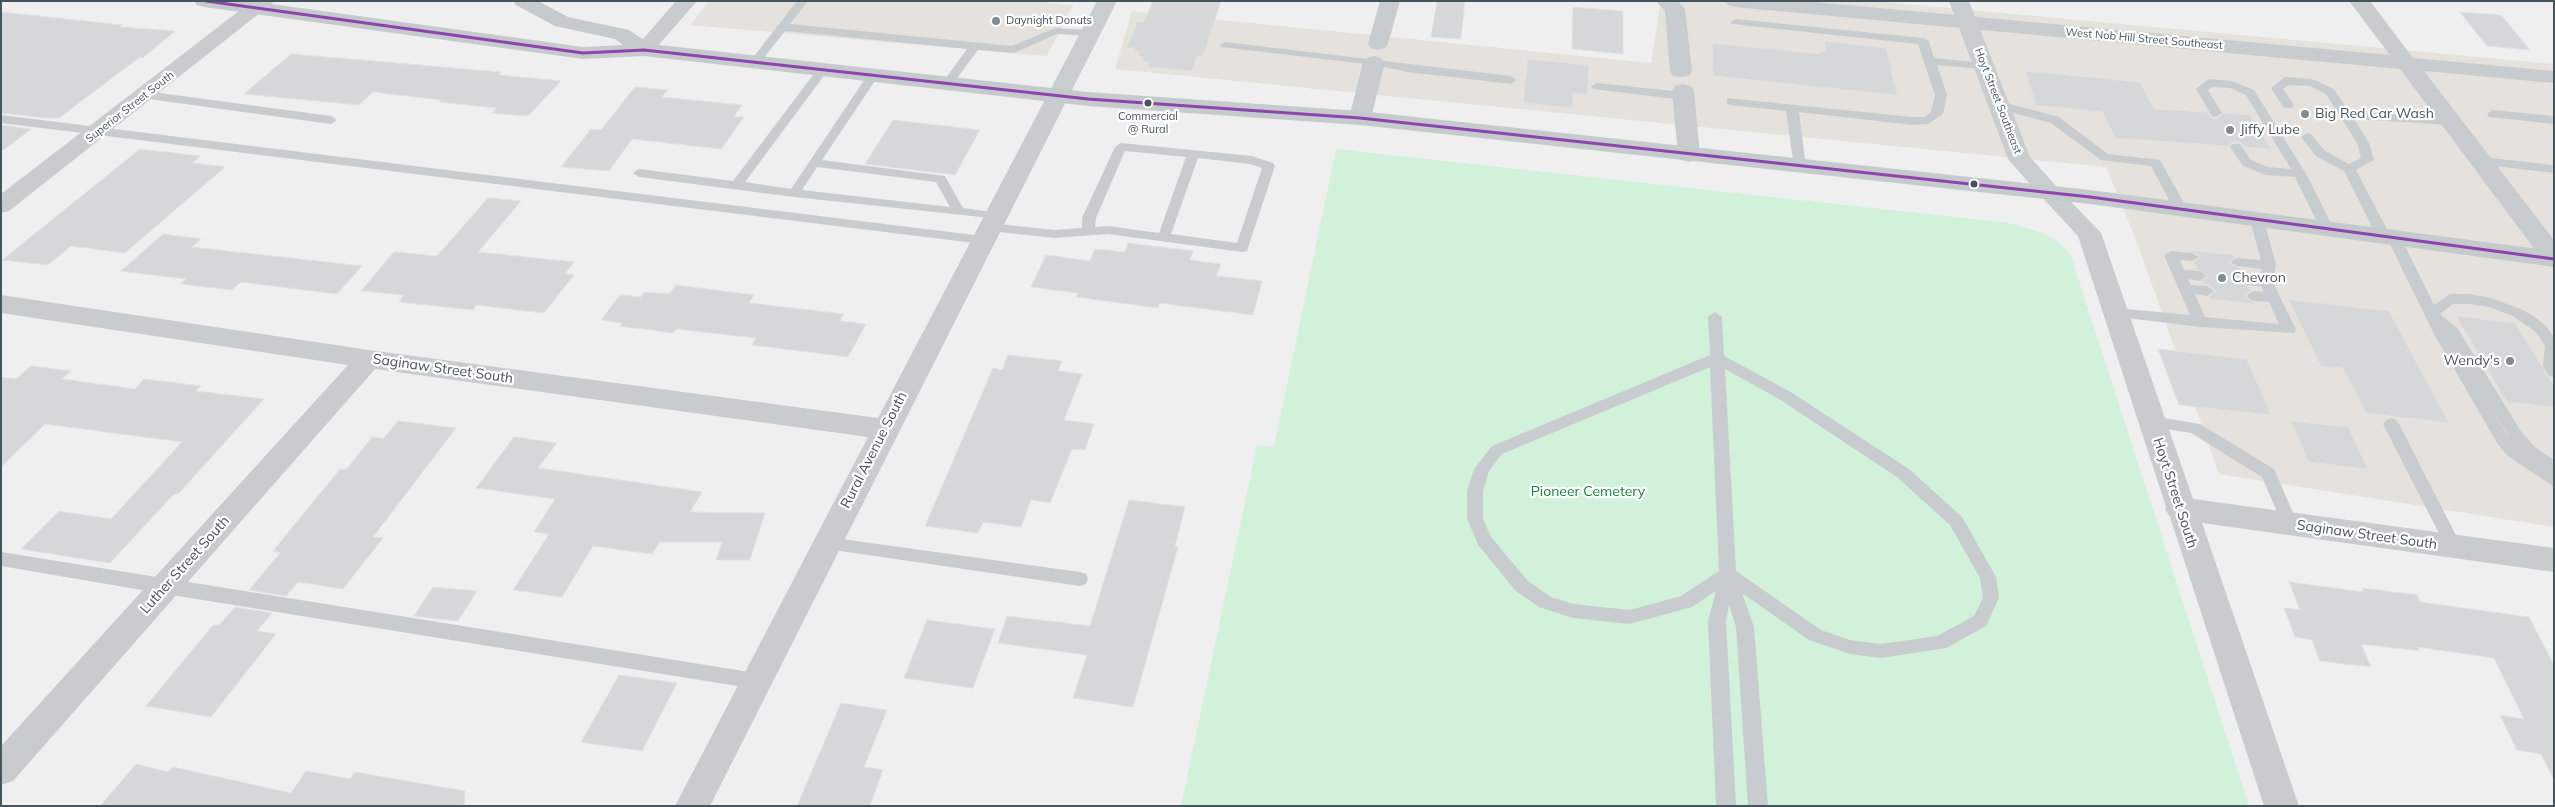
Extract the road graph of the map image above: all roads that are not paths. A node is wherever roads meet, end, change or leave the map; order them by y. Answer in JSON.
{"nodes":[{"id":1,"x":204,"y":1,"type":"edge"},
{"id":2,"x":523,"y":1,"type":"edge"},
{"id":3,"x":687,"y":1,"type":"edge"},
{"id":4,"x":803,"y":1,"type":"edge"},
{"id":5,"x":1107,"y":1,"type":"edge"},
{"id":6,"x":1390,"y":1,"type":"edge"},
{"id":7,"x":1666,"y":1,"type":"edge"},
{"id":8,"x":1735,"y":1,"type":"edge"},
{"id":9,"x":1959,"y":1,"type":"edge"},
{"id":10,"x":2359,"y":1,"type":"edge"},
{"id":11,"x":262,"y":4,"type":"edge"},
{"id":12,"x":1736,"y":22,"type":"dead end"},
{"id":13,"x":1967,"y":22,"type":"junction"},
{"id":14,"x":782,"y":27,"type":"junction"},
{"id":15,"x":1089,"y":33,"type":"junction"},
{"id":16,"x":1226,"y":45,"type":"dead end"},
{"id":17,"x":974,"y":46,"type":"junction"},
{"id":18,"x":644,"y":50,"type":"junction"},
{"id":19,"x":1376,"y":53,"type":"junction"},
{"id":20,"x":1930,"y":61,"type":"junction"},
{"id":21,"x":755,"y":62,"type":"junction"},
{"id":22,"x":2405,"y":64,"type":"junction"},
{"id":23,"x":1984,"y":66,"type":"junction"},
{"id":24,"x":822,"y":69,"type":"junction"},
{"id":25,"x":872,"y":75,"type":"junction"},
{"id":26,"x":2554,"y":77,"type":"edge"},
{"id":27,"x":1510,"y":80,"type":"dead end"},
{"id":28,"x":948,"y":83,"type":"junction"},
{"id":29,"x":1682,"y":86,"type":"junction"},
{"id":30,"x":1597,"y":87,"type":"dead end"},
{"id":31,"x":145,"y":94,"type":"junction"},
{"id":32,"x":1058,"y":96,"type":"junction"},
{"id":33,"x":1731,"y":102,"type":"dead end"},
{"id":34,"x":1999,"y":105,"type":"junction"},
{"id":35,"x":2288,"y":105,"type":"dead end"},
{"id":36,"x":1792,"y":108,"type":"junction"},
{"id":37,"x":2216,"y":113,"type":"dead end"},
{"id":38,"x":2493,"y":114,"type":"dead end"},
{"id":39,"x":2345,"y":115,"type":"junction"},
{"id":40,"x":1360,"y":118,"type":"junction"},
{"id":41,"x":1,"y":119,"type":"edge"},
{"id":42,"x":331,"y":120,"type":"dead end"},
{"id":43,"x":2554,"y":120,"type":"edge"},
{"id":44,"x":2450,"y":121,"type":"junction"},
{"id":45,"x":98,"y":131,"type":"junction"},
{"id":46,"x":2307,"y":137,"type":"dead end"},
{"id":47,"x":2236,"y":147,"type":"dead end"},
{"id":48,"x":1194,"y":153,"type":"junction"},
{"id":49,"x":1689,"y":155,"type":"junction"},
{"id":50,"x":2482,"y":161,"type":"junction"},
{"id":51,"x":813,"y":163,"type":"junction"},
{"id":52,"x":1800,"y":167,"type":"junction"},
{"id":53,"x":2349,"y":169,"type":"junction"},
{"id":54,"x":2554,"y":169,"type":"edge"},
{"id":55,"x":639,"y":173,"type":"dead end"},
{"id":56,"x":2300,"y":174,"type":"junction"},
{"id":57,"x":736,"y":185,"type":"junction"},
{"id":58,"x":794,"y":193,"type":"junction"},
{"id":59,"x":2050,"y":193,"type":"junction"},
{"id":60,"x":1,"y":206,"type":"edge"},
{"id":61,"x":2181,"y":210,"type":"junction"},
{"id":62,"x":960,"y":212,"type":"junction"},
{"id":63,"x":2257,"y":220,"type":"junction"},
{"id":64,"x":989,"y":228,"type":"junction"},
{"id":65,"x":2328,"y":229,"type":"junction"},
{"id":66,"x":1088,"y":231,"type":"junction"},
{"id":67,"x":1164,"y":236,"type":"junction"},
{"id":68,"x":2389,"y":238,"type":"junction"},
{"id":69,"x":2192,"y":257,"type":"dead end"},
{"id":70,"x":2554,"y":258,"type":"edge"},
{"id":71,"x":2237,"y":262,"type":"dead end"},
{"id":72,"x":2269,"y":265,"type":"junction"},
{"id":73,"x":2179,"y":274,"type":"junction"},
{"id":74,"x":2200,"y":276,"type":"dead end"},
{"id":75,"x":2245,"y":280,"type":"dead end"},
{"id":76,"x":2266,"y":282,"type":"junction"},
{"id":77,"x":2186,"y":289,"type":"junction"},
{"id":78,"x":2207,"y":292,"type":"dead end"},
{"id":79,"x":2252,"y":296,"type":"dead end"},
{"id":80,"x":2274,"y":298,"type":"junction"},
{"id":81,"x":1,"y":304,"type":"edge"},
{"id":82,"x":2116,"y":314,"type":"junction"},
{"id":83,"x":2431,"y":314,"type":"junction"},
{"id":84,"x":1715,"y":318,"type":"dead end"},
{"id":85,"x":2200,"y":322,"type":"junction"},
{"id":86,"x":2548,"y":330,"type":"edge"},
{"id":87,"x":2553,"y":347,"type":"edge"},
{"id":88,"x":1717,"y":358,"type":"junction"},
{"id":89,"x":369,"y":359,"type":"junction"},
{"id":90,"x":2554,"y":372,"type":"edge"},
{"id":91,"x":2152,"y":422,"type":"junction"},
{"id":92,"x":2392,"y":424,"type":"dead end"},
{"id":93,"x":885,"y":429,"type":"junction"},
{"id":94,"x":2554,"y":468,"type":"edge"},
{"id":95,"x":2554,"y":481,"type":"edge"},
{"id":96,"x":2180,"y":509,"type":"junction"},
{"id":97,"x":2290,"y":524,"type":"junction"},
{"id":98,"x":827,"y":543,"type":"junction"},
{"id":99,"x":2454,"y":546,"type":"junction"},
{"id":100,"x":1,"y":559,"type":"edge"},
{"id":101,"x":2554,"y":560,"type":"edge"},
{"id":102,"x":1728,"y":574,"type":"junction"},
{"id":103,"x":1080,"y":579,"type":"dead end"},
{"id":104,"x":165,"y":588,"type":"junction"},
{"id":105,"x":756,"y":681,"type":"junction"},
{"id":106,"x":1,"y":770,"type":"edge"},
{"id":107,"x":692,"y":806,"type":"edge"},
{"id":108,"x":1726,"y":806,"type":"edge"},
{"id":109,"x":1758,"y":806,"type":"edge"},
{"id":110,"x":2282,"y":806,"type":"edge"}],
"edges":[{"from":1,"to":11,"type":"main road"},
{"from":2,"to":18,"type":"main road"},
{"from":3,"to":18,"type":"street"},
{"from":4,"to":14,"type":"lane"},
{"from":5,"to":15,"type":"street"},
{"from":6,"to":19,"type":"street"},
{"from":7,"to":29,"type":"street"},
{"from":8,"to":13,"type":"street","name":"West Nob Hill Street Southeast"},
{"from":9,"to":13,"type":"street","name":"Hoyt Street Southeast"},
{"from":10,"to":22,"type":"street"},
{"from":11,"to":18,"type":"main road"},
{"from":11,"to":31,"type":"street","name":"Superior Street South"},
{"from":12,"to":20,"type":"lane"},
{"from":13,"to":22,"type":"street","name":"West Nob Hill Street Southeast"},
{"from":13,"to":23,"type":"street","name":"Hoyt Street Southeast"},
{"from":14,"to":17,"type":"lane"},
{"from":14,"to":21,"type":"lane"},
{"from":15,"to":17,"type":"lane"},
{"from":15,"to":32,"type":"street"},
{"from":16,"to":19,"type":"lane"},
{"from":17,"to":28,"type":"lane"},
{"from":18,"to":21,"type":"main road"},
{"from":19,"to":27,"type":"lane"},
{"from":19,"to":40,"type":"street"},
{"from":20,"to":23,"type":"lane"},
{"from":20,"to":36,"type":"lane"},
{"from":21,"to":24,"type":"main road"},
{"from":22,"to":26,"type":"street","name":"West Nob Hill Street Southeast"},
{"from":22,"to":44,"type":"street"},
{"from":23,"to":34,"type":"street","name":"Hoyt Street Southeast"},
{"from":24,"to":25,"type":"main road"},
{"from":24,"to":57,"type":"lane"},
{"from":25,"to":28,"type":"main road"},
{"from":25,"to":51,"type":"lane"},
{"from":28,"to":32,"type":"main road"},
{"from":29,"to":30,"type":"lane"},
{"from":29,"to":49,"type":"street"},
{"from":31,"to":42,"type":"lane"},
{"from":31,"to":45,"type":"street","name":"Superior Street South"},
{"from":32,"to":40,"type":"main road"},
{"from":32,"to":64,"type":"street","name":"Rural Avenue South"},
{"from":33,"to":36,"type":"lane"},
{"from":34,"to":59,"type":"street","name":"Hoyt Street Southeast"},
{"from":34,"to":61,"type":"lane"},
{"from":35,"to":39,"type":"lane"},
{"from":36,"to":52,"type":"lane"},
{"from":37,"to":56,"type":"lane"},
{"from":38,"to":43,"type":"lane"},
{"from":39,"to":44,"type":"lane"},
{"from":39,"to":53,"type":"lane"},
{"from":40,"to":49,"type":"main road"},
{"from":41,"to":45,"type":"lane"},
{"from":44,"to":50,"type":"street"},
{"from":45,"to":60,"type":"street","name":"Superior Street South"},
{"from":45,"to":64,"type":"lane"},
{"from":46,"to":53,"type":"lane"},
{"from":47,"to":56,"type":"lane"},
{"from":48,"to":66,"type":"lane"},
{"from":48,"to":67,"type":"lane"},
{"from":48,"to":67,"type":"lane"},
{"from":49,"to":52,"type":"main road"},
{"from":50,"to":54,"type":"lane"},
{"from":50,"to":70,"type":"street"},
{"from":51,"to":58,"type":"lane"},
{"from":51,"to":62,"type":"lane"},
{"from":52,"to":59,"type":"main road"},
{"from":53,"to":68,"type":"lane"},
{"from":55,"to":57,"type":"lane"},
{"from":56,"to":65,"type":"lane"},
{"from":57,"to":58,"type":"lane"},
{"from":58,"to":62,"type":"lane"},
{"from":59,"to":61,"type":"main road"},
{"from":59,"to":82,"type":"street","name":"Hoyt Street South"},
{"from":61,"to":63,"type":"main road"},
{"from":62,"to":64,"type":"lane"},
{"from":63,"to":65,"type":"main road"},
{"from":63,"to":72,"type":"lane"},
{"from":64,"to":66,"type":"lane"},
{"from":64,"to":93,"type":"street","name":"Rural Avenue South"},
{"from":65,"to":68,"type":"main road"},
{"from":66,"to":67,"type":"lane"},
{"from":68,"to":70,"type":"main road"},
{"from":68,"to":83,"type":"lane"},
{"from":69,"to":73,"type":"lane"},
{"from":71,"to":72,"type":"lane"},
{"from":72,"to":76,"type":"lane"},
{"from":73,"to":74,"type":"lane"},
{"from":73,"to":77,"type":"lane"},
{"from":75,"to":76,"type":"lane"},
{"from":76,"to":80,"type":"lane"},
{"from":77,"to":78,"type":"lane"},
{"from":77,"to":85,"type":"lane"},
{"from":79,"to":80,"type":"lane"},
{"from":80,"to":85,"type":"lane"},
{"from":81,"to":89,"type":"street","name":"Saginaw Street South"},
{"from":82,"to":85,"type":"lane"},
{"from":82,"to":91,"type":"street","name":"Hoyt Street South"},
{"from":83,"to":86,"type":"lane"},
{"from":83,"to":94,"type":"lane"},
{"from":83,"to":95,"type":"lane"},
{"from":84,"to":88,"type":"lane"},
{"from":86,"to":87,"type":"lane"},
{"from":87,"to":90,"type":"lane"},
{"from":88,"to":102,"type":"lane"},
{"from":88,"to":102,"type":"lane"},
{"from":88,"to":102,"type":"lane"},
{"from":89,"to":93,"type":"street","name":"Saginaw Street South"},
{"from":89,"to":104,"type":"street","name":"Luther Street South"},
{"from":91,"to":96,"type":"street","name":"Hoyt Street South"},
{"from":91,"to":97,"type":"lane"},
{"from":92,"to":99,"type":"lane"},
{"from":93,"to":98,"type":"street","name":"Rural Avenue South"},
{"from":96,"to":97,"type":"street","name":"Saginaw Street South"},
{"from":96,"to":110,"type":"street","name":"Hoyt Street South"},
{"from":97,"to":99,"type":"street","name":"Saginaw Street South"},
{"from":98,"to":103,"type":"lane"},
{"from":98,"to":105,"type":"street","name":"Rural Avenue South"},
{"from":99,"to":101,"type":"street","name":"Saginaw Street South"},
{"from":100,"to":104,"type":"lane"},
{"from":102,"to":108,"type":"lane"},
{"from":102,"to":109,"type":"lane"},
{"from":104,"to":105,"type":"lane"},
{"from":104,"to":106,"type":"street","name":"Luther Street South"},
{"from":105,"to":107,"type":"street","name":"Rural Avenue South"}]}
